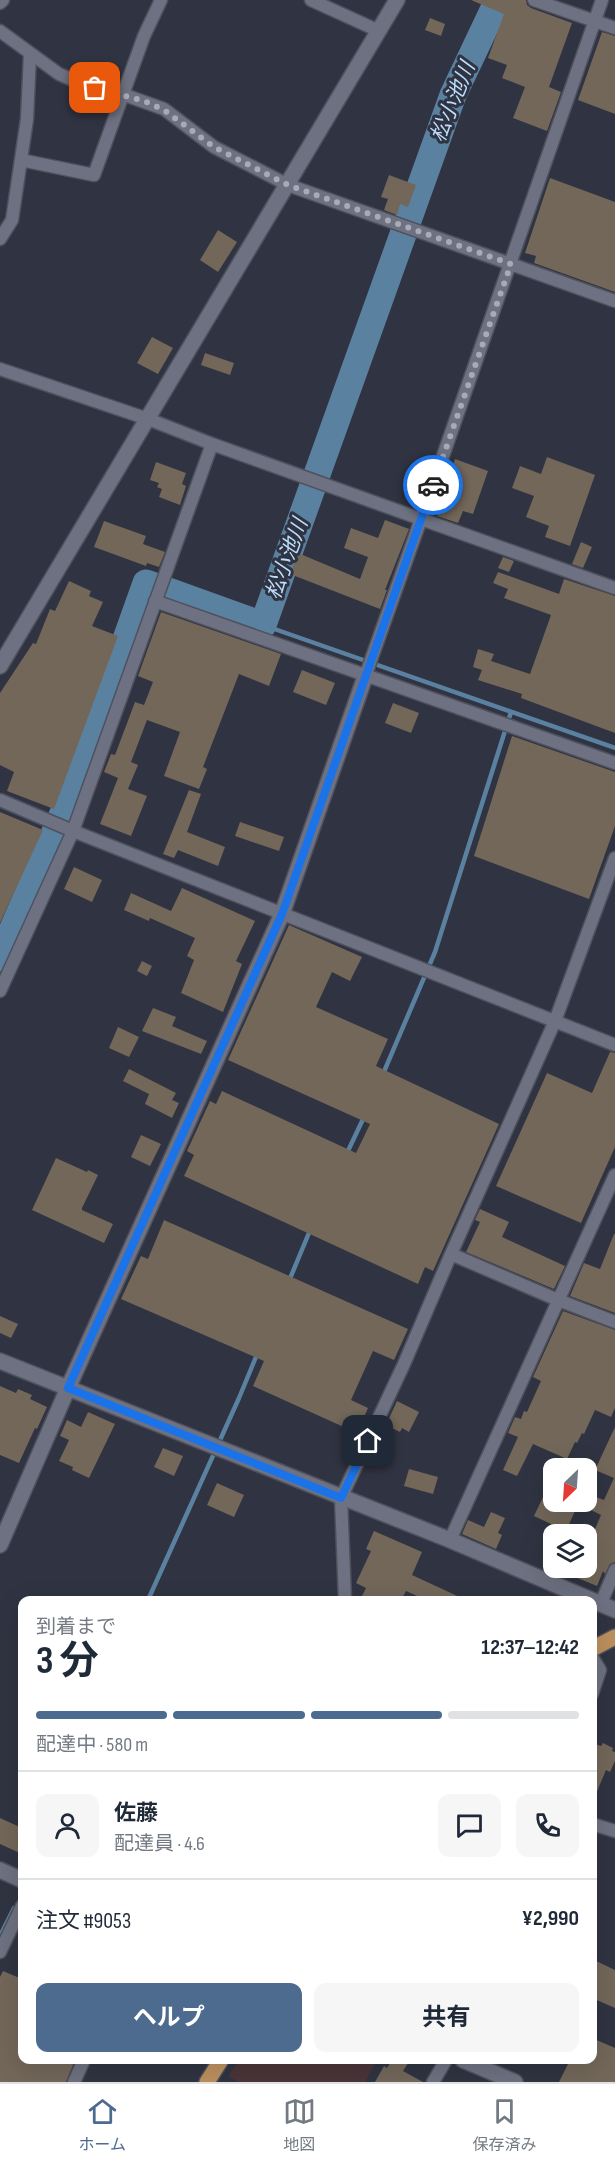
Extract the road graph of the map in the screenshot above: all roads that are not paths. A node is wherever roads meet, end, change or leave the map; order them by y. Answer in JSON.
{"nodes":[{"id":1,"x":161,"y":0,"type":"edge"},
{"id":2,"x":311,"y":0,"type":"edge"},
{"id":3,"x":397,"y":0,"type":"edge"},
{"id":4,"x":534,"y":0,"type":"edge"},
{"id":5,"x":602,"y":0,"type":"edge"},
{"id":6,"x":595,"y":21,"type":"junction"},
{"id":7,"x":615,"y":28,"type":"edge"},
{"id":8,"x":0,"y":31,"type":"edge"},
{"id":9,"x":379,"y":31,"type":"junction"},
{"id":10,"x":30,"y":54,"type":"junction"},
{"id":11,"x":122,"y":94,"type":"junction"},
{"id":12,"x":21,"y":160,"type":"junction"},
{"id":13,"x":288,"y":185,"type":"junction"},
{"id":14,"x":0,"y":239,"type":"edge"},
{"id":15,"x":511,"y":264,"type":"junction"},
{"id":16,"x":615,"y":301,"type":"edge"},
{"id":17,"x":0,"y":369,"type":"edge"},
{"id":18,"x":148,"y":419,"type":"junction"},
{"id":19,"x":212,"y":444,"type":"junction"},
{"id":20,"x":421,"y":519,"type":"junction"},
{"id":21,"x":615,"y":588,"type":"edge"},
{"id":22,"x":155,"y":600,"type":"junction"},
{"id":23,"x":0,"y":666,"type":"edge"},
{"id":24,"x":366,"y":674,"type":"junction"},
{"id":25,"x":615,"y":763,"type":"edge"},
{"id":26,"x":0,"y":800,"type":"edge"},
{"id":27,"x":70,"y":830,"type":"junction"},
{"id":28,"x":615,"y":858,"type":"edge"},
{"id":29,"x":282,"y":914,"type":"junction"},
{"id":30,"x":0,"y":992,"type":"edge"},
{"id":31,"x":555,"y":1021,"type":"junction"},
{"id":32,"x":615,"y":1045,"type":"edge"},
{"id":33,"x":615,"y":1175,"type":"edge"},
{"id":34,"x":451,"y":1254,"type":"junction"},
{"id":35,"x":558,"y":1300,"type":"junction"},
{"id":36,"x":615,"y":1322,"type":"edge"},
{"id":37,"x":0,"y":1361,"type":"edge"},
{"id":38,"x":68,"y":1388,"type":"junction"},
{"id":39,"x":341,"y":1498,"type":"junction"},
{"id":40,"x":450,"y":1540,"type":"junction"},
{"id":41,"x":0,"y":1545,"type":"edge"},
{"id":42,"x":615,"y":1570,"type":"edge"},
{"id":43,"x":345,"y":1596,"type":"edge"},
{"id":44,"x":578,"y":1596,"type":"edge"},
{"id":45,"x":603,"y":1607,"type":"edge"},
{"id":46,"x":615,"y":1637,"type":"edge"},
{"id":47,"x":597,"y":1646,"type":"edge"},
{"id":48,"x":597,"y":1826,"type":"edge"},
{"id":49,"x":615,"y":1831,"type":"edge"},
{"id":50,"x":0,"y":1870,"type":"edge"},
{"id":51,"x":18,"y":1878,"type":"edge"},
{"id":52,"x":18,"y":1914,"type":"edge"},
{"id":53,"x":0,"y":1952,"type":"edge"},
{"id":54,"x":82,"y":2064,"type":"edge"},
{"id":55,"x":218,"y":2064,"type":"edge"},
{"id":56,"x":444,"y":2064,"type":"edge"},
{"id":57,"x":472,"y":2064,"type":"edge"},
{"id":58,"x":74,"y":2082,"type":"edge"},
{"id":59,"x":207,"y":2082,"type":"edge"},
{"id":60,"x":433,"y":2082,"type":"edge"},
{"id":61,"x":515,"y":2082,"type":"edge"}],
"edges":[{"from":1,"to":11,"type":"street"},
{"from":2,"to":9,"type":"street"},
{"from":3,"to":9,"type":"street"},
{"from":4,"to":6,"type":"street"},
{"from":5,"to":6,"type":"street"},
{"from":6,"to":7,"type":"street"},
{"from":6,"to":15,"type":"street"},
{"from":8,"to":10,"type":"street"},
{"from":9,"to":13,"type":"street"},
{"from":10,"to":11,"type":"street"},
{"from":10,"to":12,"type":"street"},
{"from":11,"to":12,"type":"street"},
{"from":11,"to":13,"type":"street"},
{"from":12,"to":14,"type":"street"},
{"from":13,"to":15,"type":"street"},
{"from":13,"to":18,"type":"street"},
{"from":15,"to":16,"type":"street"},
{"from":15,"to":20,"type":"street"},
{"from":17,"to":18,"type":"street"},
{"from":18,"to":19,"type":"street"},
{"from":18,"to":23,"type":"street"},
{"from":19,"to":20,"type":"street"},
{"from":19,"to":22,"type":"street"},
{"from":20,"to":21,"type":"street"},
{"from":20,"to":24,"type":"street"},
{"from":22,"to":24,"type":"street"},
{"from":22,"to":27,"type":"street"},
{"from":24,"to":25,"type":"street"},
{"from":24,"to":29,"type":"street"},
{"from":26,"to":27,"type":"street"},
{"from":27,"to":29,"type":"street"},
{"from":27,"to":30,"type":"street"},
{"from":28,"to":31,"type":"street"},
{"from":29,"to":31,"type":"street"},
{"from":29,"to":38,"type":"street"},
{"from":31,"to":32,"type":"street"},
{"from":31,"to":34,"type":"street"},
{"from":33,"to":35,"type":"street"},
{"from":34,"to":35,"type":"street"},
{"from":34,"to":39,"type":"street"},
{"from":35,"to":36,"type":"street"},
{"from":35,"to":40,"type":"street"},
{"from":37,"to":38,"type":"street"},
{"from":38,"to":39,"type":"street"},
{"from":38,"to":41,"type":"street"},
{"from":39,"to":40,"type":"street"},
{"from":39,"to":43,"type":"street"},
{"from":40,"to":44,"type":"street"},
{"from":42,"to":45,"type":"street"},
{"from":46,"to":47,"type":"main road"},
{"from":48,"to":49,"type":"street"},
{"from":50,"to":51,"type":"street"},
{"from":52,"to":53,"type":"street"},
{"from":54,"to":58,"type":"street"},
{"from":55,"to":59,"type":"main road"},
{"from":56,"to":60,"type":"street"},
{"from":57,"to":61,"type":"street"}]}
